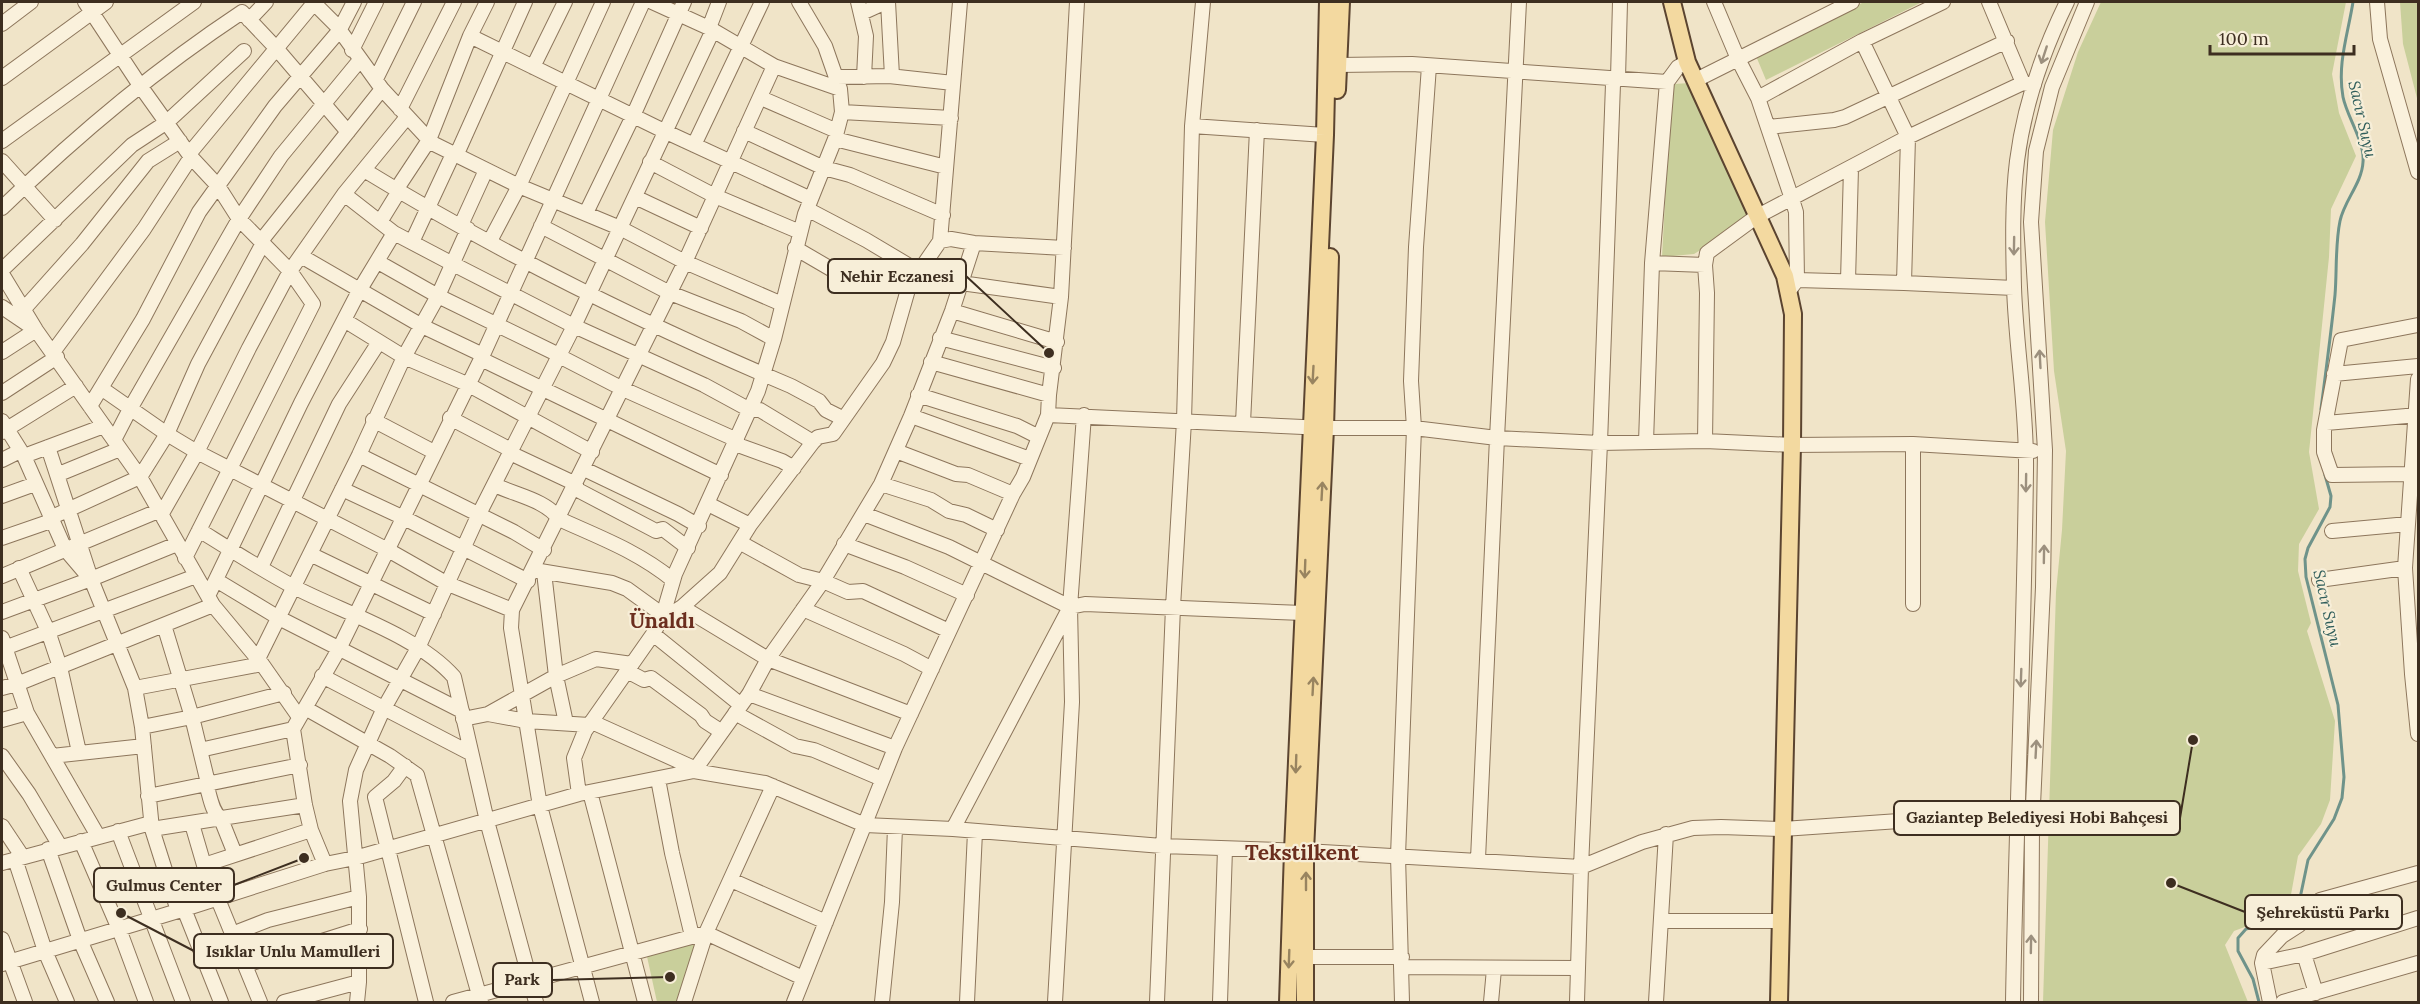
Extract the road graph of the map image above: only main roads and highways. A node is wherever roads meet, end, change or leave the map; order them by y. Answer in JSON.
{"nodes":[{"id":1,"x":1328,"y":2,"type":"edge"},
{"id":2,"x":1341,"y":2,"type":"edge"},
{"id":3,"x":1672,"y":2,"type":"edge"},
{"id":4,"x":1318,"y":427,"type":"junction"},
{"id":5,"x":1299,"y":851,"type":"junction"},
{"id":6,"x":1288,"y":1002,"type":"edge"},
{"id":7,"x":1305,"y":1002,"type":"edge"},
{"id":8,"x":1779,"y":1002,"type":"edge"}],
"edges":[{"from":1,"to":4,"type":"main road","one_way":true},
{"from":2,"to":4,"type":"main road"},
{"from":3,"to":8,"type":"main road"},
{"from":5,"to":4,"type":"main road","one_way":true},
{"from":4,"to":5,"type":"main road","one_way":true},
{"from":5,"to":6,"type":"main road","one_way":true},
{"from":7,"to":5,"type":"main road","one_way":true}]}
